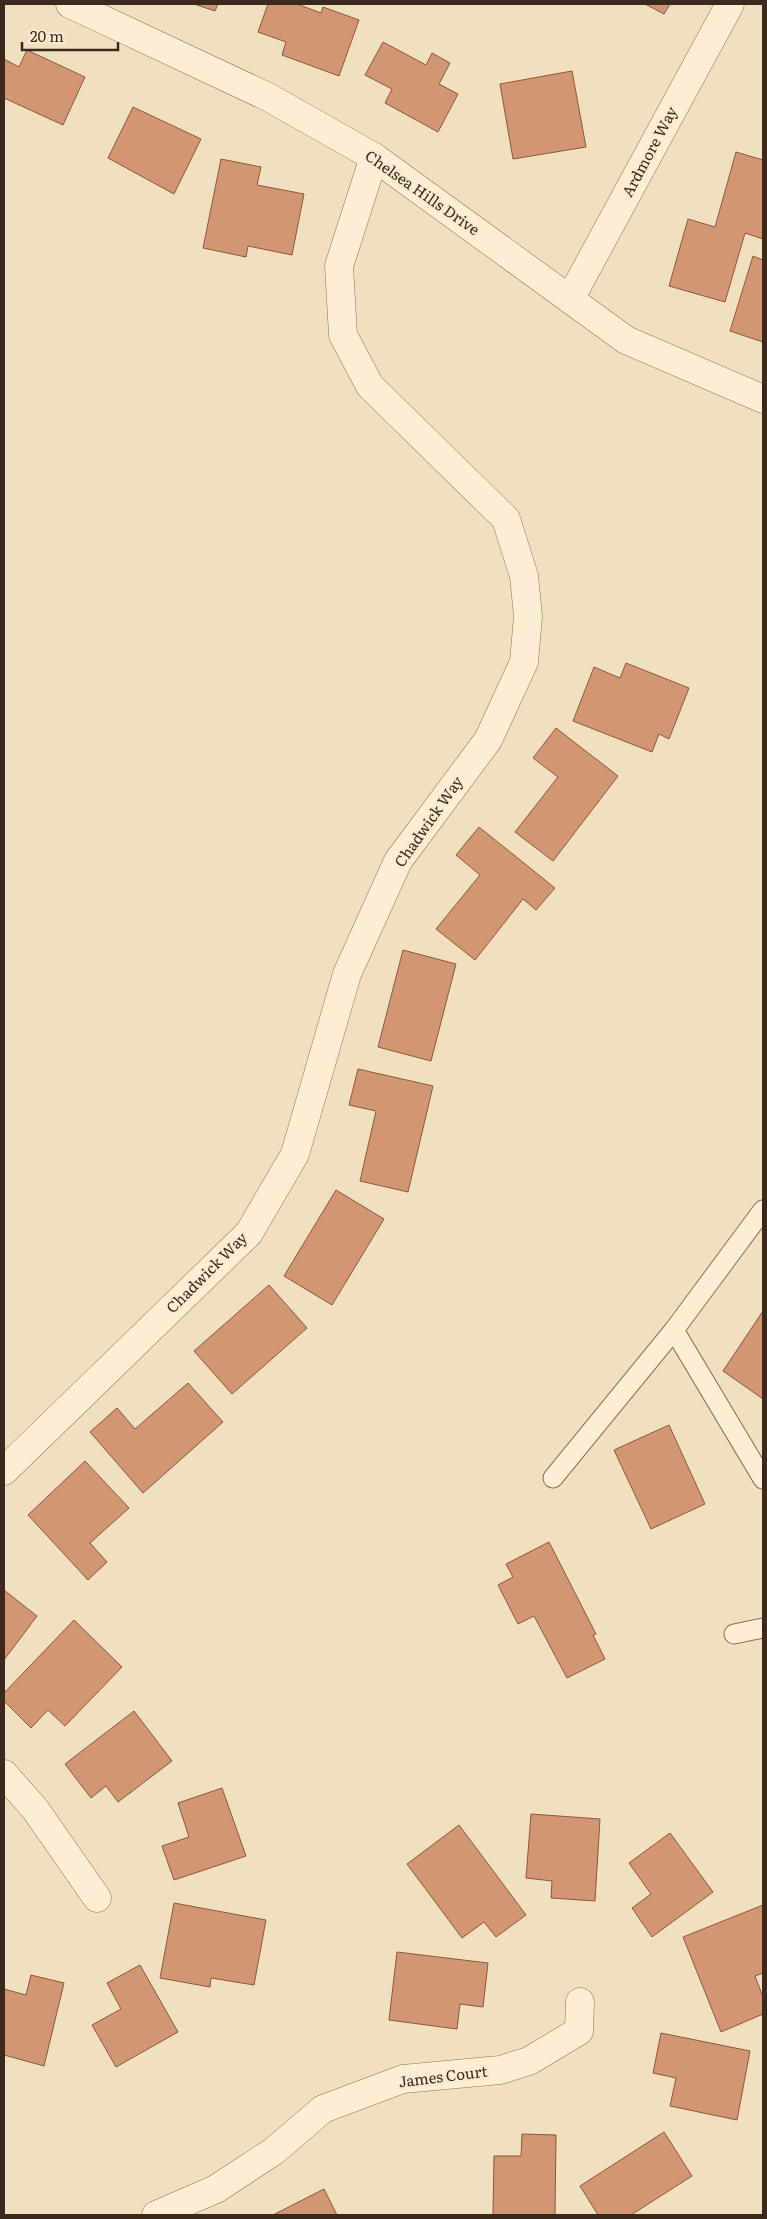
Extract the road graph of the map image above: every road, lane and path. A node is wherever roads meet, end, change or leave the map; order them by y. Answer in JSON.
{"nodes":[{"id":1,"x":70,"y":4,"type":"edge"},
{"id":2,"x":730,"y":4,"type":"edge"},
{"id":3,"x":374,"y":157,"type":"junction"},
{"id":4,"x":570,"y":299,"type":"junction"},
{"id":5,"x":763,"y":399,"type":"edge"},
{"id":6,"x":763,"y":1210,"type":"edge"},
{"id":7,"x":674,"y":1330,"type":"junction"},
{"id":8,"x":4,"y":1471,"type":"edge"},
{"id":9,"x":553,"y":1478,"type":"dead end"},
{"id":10,"x":763,"y":1478,"type":"edge"},
{"id":11,"x":763,"y":1628,"type":"edge"},
{"id":12,"x":734,"y":1634,"type":"dead end"},
{"id":13,"x":4,"y":1774,"type":"edge"},
{"id":14,"x":97,"y":1898,"type":"dead end"},
{"id":15,"x":580,"y":2002,"type":"dead end"},
{"id":16,"x":156,"y":2215,"type":"edge"}],
"edges":[{"from":1,"to":3,"type":"street","name":"Chelsea Hills Drive"},
{"from":2,"to":4,"type":"street","name":"Ardmore Way"},
{"from":3,"to":4,"type":"street","name":"Chelsea Hills Drive"},
{"from":3,"to":8,"type":"street","name":"Chadwick Way"},
{"from":4,"to":5,"type":"street","name":"Chelsea Hills Drive"},
{"from":6,"to":7,"type":"lane"},
{"from":7,"to":9,"type":"lane"},
{"from":7,"to":10,"type":"lane"},
{"from":11,"to":12,"type":"lane"},
{"from":13,"to":14,"type":"street"},
{"from":15,"to":16,"type":"street","name":"James Court"}]}
